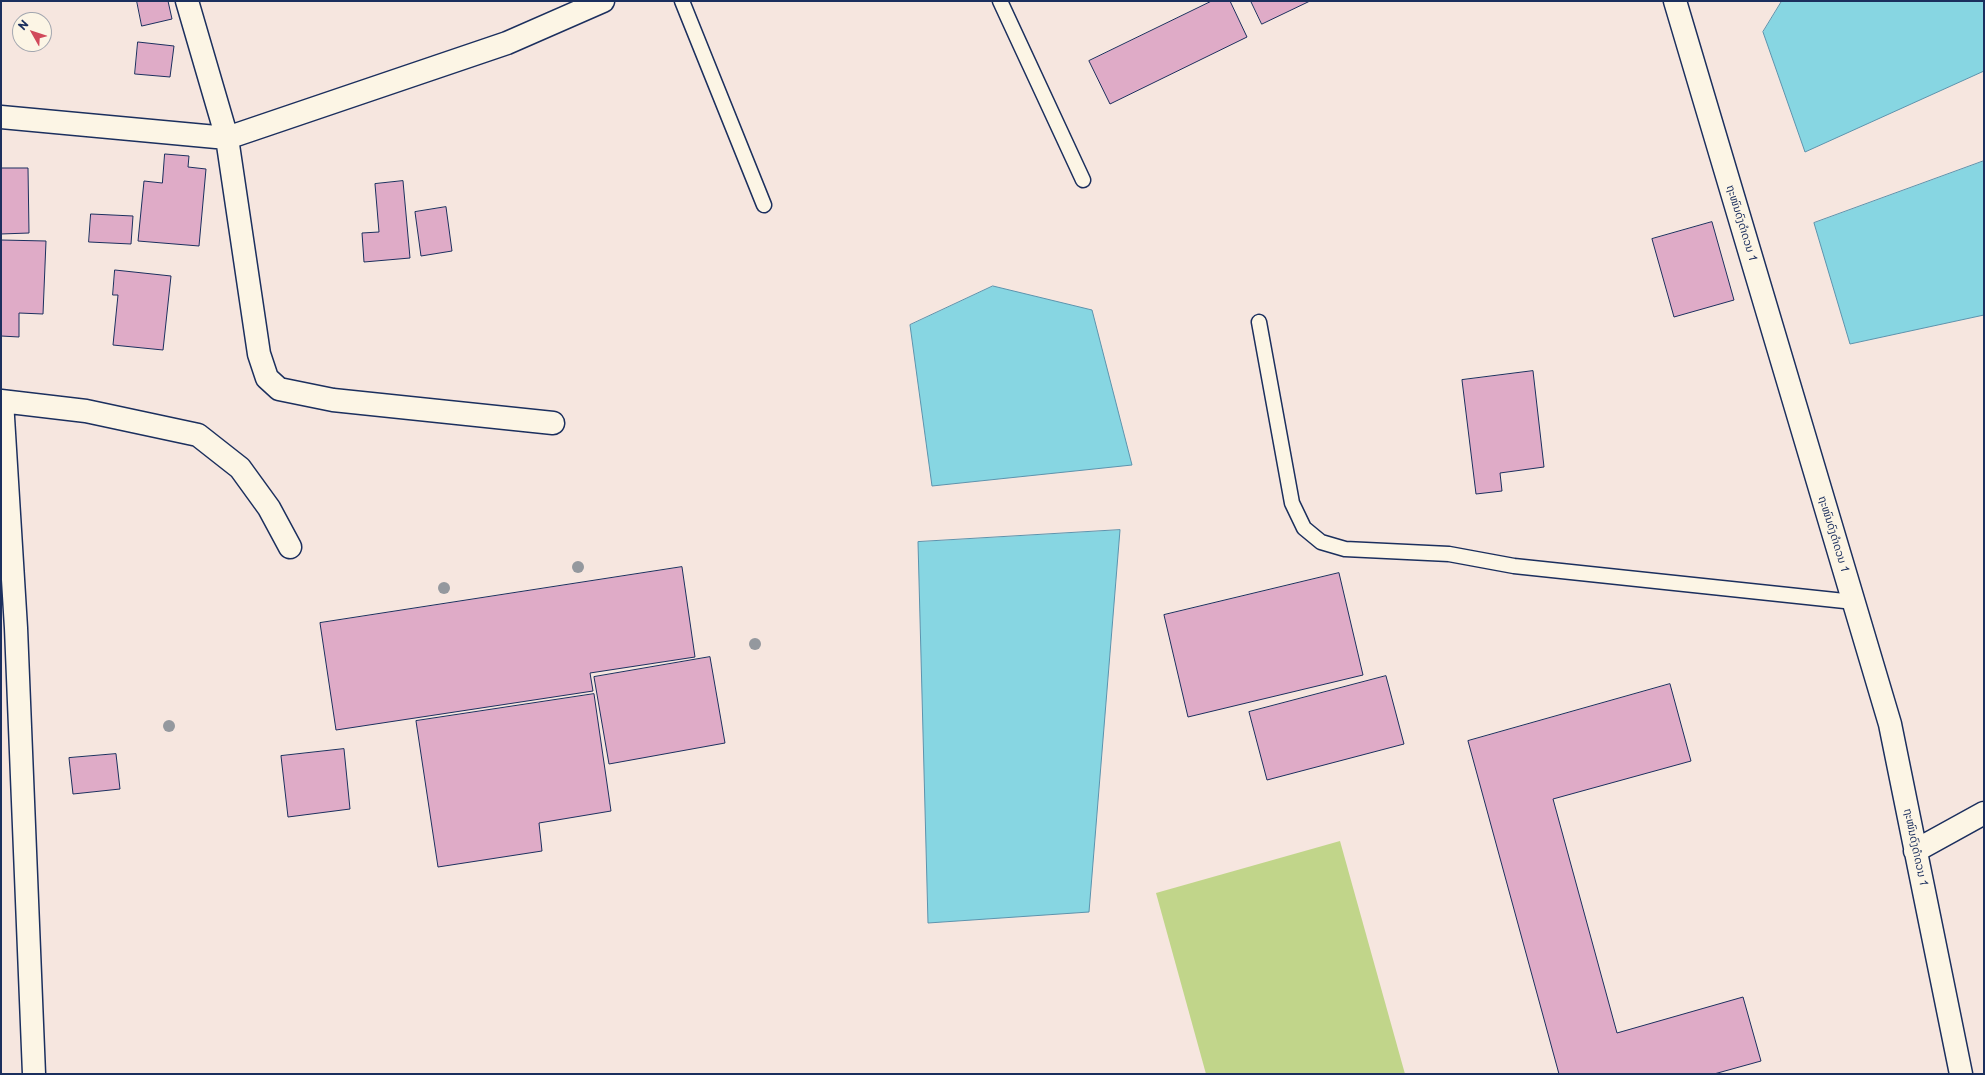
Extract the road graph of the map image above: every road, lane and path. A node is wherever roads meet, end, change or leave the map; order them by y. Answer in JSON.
{"nodes":[{"id":1,"x":187,"y":1,"type":"edge"},
{"id":2,"x":603,"y":1,"type":"edge"},
{"id":3,"x":682,"y":1,"type":"edge"},
{"id":4,"x":1000,"y":1,"type":"edge"},
{"id":5,"x":1675,"y":1,"type":"edge"},
{"id":6,"x":1,"y":117,"type":"edge"},
{"id":7,"x":228,"y":138,"type":"junction"},
{"id":8,"x":1083,"y":180,"type":"dead end"},
{"id":9,"x":764,"y":205,"type":"dead end"},
{"id":10,"x":1259,"y":322,"type":"dead end"},
{"id":11,"x":1,"y":401,"type":"edge"},
{"id":12,"x":553,"y":423,"type":"dead end"},
{"id":13,"x":290,"y":547,"type":"dead end"},
{"id":14,"x":1854,"y":602,"type":"junction"},
{"id":15,"x":1984,"y":813,"type":"edge"},
{"id":16,"x":1915,"y":851,"type":"junction"},
{"id":17,"x":34,"y":1074,"type":"edge"},
{"id":18,"x":1961,"y":1074,"type":"edge"}],
"edges":[{"from":1,"to":7,"type":"street"},
{"from":2,"to":7,"type":"street"},
{"from":3,"to":9,"type":"lane"},
{"from":4,"to":8,"type":"lane"},
{"from":5,"to":14,"type":"street","name":"ຖະໜົນດົງດຳດວນ 1"},
{"from":6,"to":7,"type":"street"},
{"from":7,"to":12,"type":"street"},
{"from":10,"to":14,"type":"lane"},
{"from":11,"to":13,"type":"street"},
{"from":11,"to":17,"type":"street"},
{"from":14,"to":16,"type":"street","name":"ຖະໜົນດົງດຳດວນ 1"},
{"from":15,"to":16,"type":"street"},
{"from":16,"to":18,"type":"street","name":"ຖະໜົນດົງດຳດວນ 1"}]}
